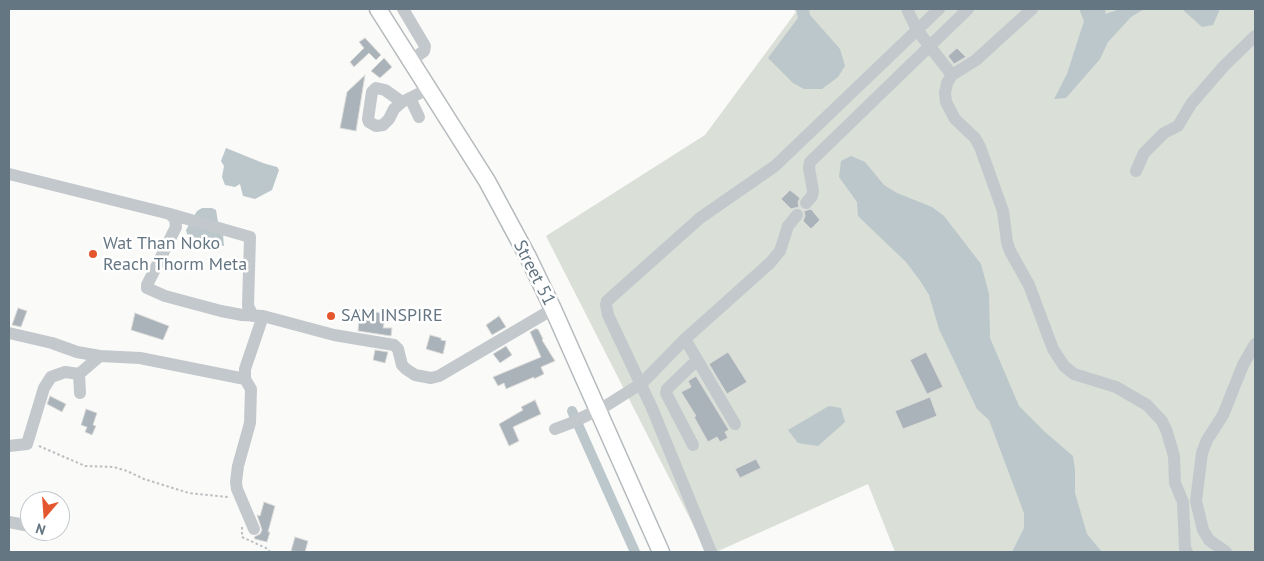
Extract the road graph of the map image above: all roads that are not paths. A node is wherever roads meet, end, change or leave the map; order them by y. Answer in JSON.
{"nodes":[{"id":1,"x":938,"y":9,"type":"edge"},
{"id":2,"x":968,"y":9,"type":"edge"},
{"id":3,"x":1032,"y":9,"type":"edge"},
{"id":4,"x":909,"y":10,"type":"edge"},
{"id":5,"x":394,"y":12,"type":"edge"},
{"id":6,"x":917,"y":30,"type":"junction"},
{"id":7,"x":1255,"y":36,"type":"edge"},
{"id":8,"x":930,"y":46,"type":"junction"},
{"id":9,"x":952,"y":75,"type":"junction"},
{"id":10,"x":428,"y":89,"type":"junction"},
{"id":11,"x":419,"y":117,"type":"dead end"},
{"id":12,"x":1136,"y":171,"type":"dead end"},
{"id":13,"x":9,"y":174,"type":"edge"},
{"id":14,"x":806,"y":203,"type":"dead end"},
{"id":15,"x":170,"y":214,"type":"junction"},
{"id":16,"x":796,"y":215,"type":"dead end"},
{"id":17,"x":553,"y":309,"type":"junction"},
{"id":18,"x":258,"y":316,"type":"junction"},
{"id":19,"x":9,"y":333,"type":"edge"},
{"id":20,"x":685,"y":339,"type":"junction"},
{"id":21,"x":1255,"y":344,"type":"edge"},
{"id":22,"x":100,"y":356,"type":"junction"},
{"id":23,"x":696,"y":360,"type":"junction"},
{"id":24,"x":79,"y":374,"type":"junction"},
{"id":25,"x":245,"y":379,"type":"junction"},
{"id":26,"x":642,"y":383,"type":"junction"},
{"id":27,"x":80,"y":393,"type":"dead end"},
{"id":28,"x":601,"y":408,"type":"junction"},
{"id":29,"x":735,"y":424,"type":"dead end"},
{"id":30,"x":555,"y":429,"type":"dead end"},
{"id":31,"x":693,"y":445,"type":"dead end"},
{"id":32,"x":9,"y":446,"type":"edge"},
{"id":33,"x":1196,"y":501,"type":"junction"},
{"id":34,"x":1182,"y":502,"type":"junction"},
{"id":35,"x":254,"y":529,"type":"dead end"},
{"id":36,"x":661,"y":552,"type":"edge"},
{"id":37,"x":711,"y":552,"type":"edge"},
{"id":38,"x":1187,"y":552,"type":"edge"},
{"id":39,"x":1226,"y":552,"type":"edge"}],
"edges":[{"from":1,"to":6,"type":"street"},
{"from":2,"to":8,"type":"street"},
{"from":3,"to":9,"type":"street"},
{"from":4,"to":6,"type":"street"},
{"from":5,"to":10,"type":"main road","name":"Street 51"},
{"from":6,"to":8,"type":"street"},
{"from":6,"to":26,"type":"street"},
{"from":7,"to":12,"type":"street"},
{"from":8,"to":9,"type":"street"},
{"from":8,"to":14,"type":"street"},
{"from":9,"to":34,"type":"street"},
{"from":10,"to":11,"type":"street"},
{"from":10,"to":17,"type":"main road","name":"Street 51"},
{"from":13,"to":15,"type":"street"},
{"from":15,"to":18,"type":"street"},
{"from":15,"to":18,"type":"street"},
{"from":16,"to":20,"type":"street"},
{"from":17,"to":18,"type":"street"},
{"from":17,"to":28,"type":"main road","name":"Street 51"},
{"from":18,"to":25,"type":"street"},
{"from":19,"to":22,"type":"street"},
{"from":20,"to":23,"type":"street"},
{"from":20,"to":26,"type":"street"},
{"from":21,"to":33,"type":"street"},
{"from":22,"to":24,"type":"street"},
{"from":22,"to":25,"type":"street"},
{"from":23,"to":29,"type":"street"},
{"from":23,"to":31,"type":"street"},
{"from":24,"to":27,"type":"street"},
{"from":24,"to":32,"type":"street"},
{"from":25,"to":35,"type":"street"},
{"from":26,"to":28,"type":"street"},
{"from":26,"to":37,"type":"street"},
{"from":28,"to":30,"type":"street"},
{"from":28,"to":36,"type":"main road","name":"Street 51"},
{"from":33,"to":34,"type":"street"},
{"from":33,"to":39,"type":"street"},
{"from":34,"to":38,"type":"street"}]}
